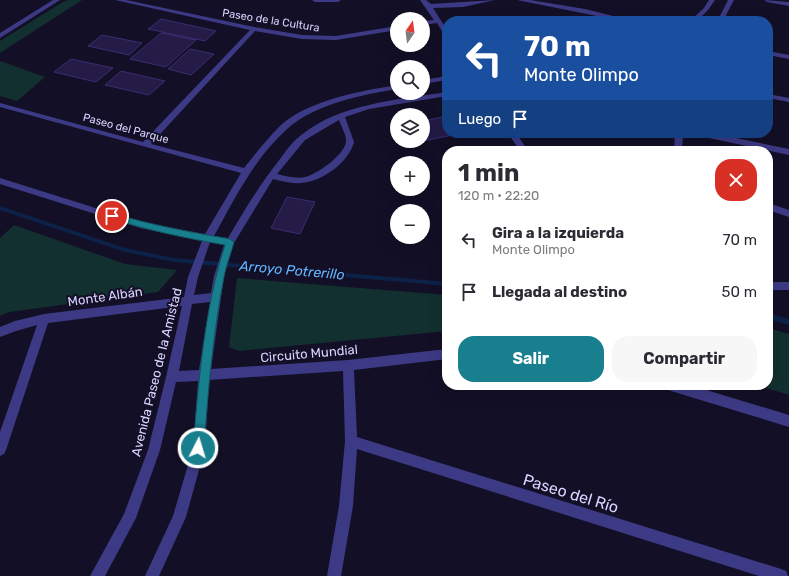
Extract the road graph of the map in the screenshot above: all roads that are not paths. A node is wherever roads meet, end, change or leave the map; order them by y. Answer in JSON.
{"nodes":[{"id":1,"x":58,"y":0,"type":"edge"},
{"id":2,"x":118,"y":0,"type":"edge"},
{"id":3,"x":315,"y":0,"type":"edge"},
{"id":4,"x":338,"y":0,"type":"edge"},
{"id":5,"x":423,"y":0,"type":"edge"},
{"id":6,"x":492,"y":0,"type":"edge"},
{"id":7,"x":520,"y":0,"type":"edge"},
{"id":8,"x":712,"y":0,"type":"edge"},
{"id":9,"x":731,"y":0,"type":"edge"},
{"id":10,"x":767,"y":0,"type":"edge"},
{"id":11,"x":789,"y":4,"type":"edge"},
{"id":12,"x":429,"y":6,"type":"junction"},
{"id":13,"x":608,"y":16,"type":"edge"},
{"id":14,"x":698,"y":16,"type":"edge"},
{"id":15,"x":723,"y":16,"type":"edge"},
{"id":16,"x":438,"y":21,"type":"junction"},
{"id":17,"x":430,"y":22,"type":"edge"},
{"id":18,"x":442,"y":27,"type":"edge"},
{"id":19,"x":254,"y":29,"type":"junction"},
{"id":20,"x":390,"y":29,"type":"edge"},
{"id":21,"x":0,"y":36,"type":"edge"},
{"id":22,"x":773,"y":55,"type":"edge"},
{"id":23,"x":789,"y":57,"type":"edge"},
{"id":24,"x":442,"y":79,"type":"edge"},
{"id":25,"x":430,"y":81,"type":"edge"},
{"id":26,"x":390,"y":88,"type":"edge"},
{"id":27,"x":442,"y":95,"type":"edge"},
{"id":28,"x":773,"y":97,"type":"edge"},
{"id":29,"x":789,"y":100,"type":"edge"},
{"id":30,"x":0,"y":105,"type":"edge"},
{"id":31,"x":341,"y":116,"type":"junction"},
{"id":32,"x":723,"y":138,"type":"edge"},
{"id":33,"x":145,"y":145,"type":"junction"},
{"id":34,"x":761,"y":146,"type":"edge"},
{"id":35,"x":773,"y":149,"type":"edge"},
{"id":36,"x":789,"y":152,"type":"edge"},
{"id":37,"x":246,"y":171,"type":"junction"},
{"id":38,"x":271,"y":176,"type":"junction"},
{"id":39,"x":0,"y":181,"type":"edge"},
{"id":40,"x":773,"y":208,"type":"edge"},
{"id":41,"x":789,"y":214,"type":"edge"},
{"id":42,"x":207,"y":239,"type":"junction"},
{"id":43,"x":230,"y":242,"type":"junction"},
{"id":44,"x":773,"y":286,"type":"edge"},
{"id":45,"x":789,"y":286,"type":"edge"},
{"id":46,"x":216,"y":297,"type":"junction"},
{"id":47,"x":189,"y":299,"type":"junction"},
{"id":48,"x":44,"y":319,"type":"junction"},
{"id":49,"x":0,"y":332,"type":"edge"},
{"id":50,"x":442,"y":355,"type":"edge"},
{"id":51,"x":348,"y":364,"type":"junction"},
{"id":52,"x":204,"y":375,"type":"junction"},
{"id":53,"x":172,"y":376,"type":"junction"},
{"id":54,"x":688,"y":390,"type":"edge"},
{"id":55,"x":789,"y":421,"type":"edge"},
{"id":56,"x":351,"y":441,"type":"junction"},
{"id":57,"x":0,"y":450,"type":"edge"},
{"id":58,"x":97,"y":576,"type":"edge"},
{"id":59,"x":152,"y":576,"type":"edge"},
{"id":60,"x":334,"y":576,"type":"edge"},
{"id":61,"x":781,"y":576,"type":"edge"}],
"edges":[{"from":1,"to":21,"type":"street"},
{"from":2,"to":19,"type":"street","name":"Paseo de la Cultura"},
{"from":3,"to":4,"type":"street"},
{"from":5,"to":12,"type":"street"},
{"from":6,"to":12,"type":"street"},
{"from":7,"to":13,"type":"street"},
{"from":8,"to":14,"type":"street"},
{"from":9,"to":15,"type":"street"},
{"from":10,"to":11,"type":"street"},
{"from":12,"to":16,"type":"street"},
{"from":16,"to":17,"type":"street"},
{"from":16,"to":18,"type":"street"},
{"from":19,"to":20,"type":"street","name":"Paseo de la Cultura"},
{"from":19,"to":33,"type":"street"},
{"from":22,"to":23,"type":"street"},
{"from":24,"to":25,"type":"street"},
{"from":26,"to":37,"type":"street","name":"Avenida Paseo de la Amistad"},
{"from":27,"to":31,"type":"street"},
{"from":28,"to":29,"type":"street"},
{"from":30,"to":33,"type":"street","name":"Paseo del Parque"},
{"from":31,"to":38,"type":"street"},
{"from":31,"to":38,"type":"street"},
{"from":32,"to":34,"type":"street"},
{"from":33,"to":37,"type":"street","name":"Paseo del Parque"},
{"from":35,"to":36,"type":"street"},
{"from":37,"to":42,"type":"street","name":"Avenida Paseo de la Amistad"},
{"from":38,"to":43,"type":"street"},
{"from":39,"to":42,"type":"street"},
{"from":40,"to":41,"type":"street"},
{"from":42,"to":43,"type":"street"},
{"from":42,"to":47,"type":"street","name":"Avenida Paseo de la Amistad"},
{"from":43,"to":46,"type":"street"},
{"from":44,"to":45,"type":"street"},
{"from":46,"to":47,"type":"street","name":"Monte Albán"},
{"from":46,"to":52,"type":"street"},
{"from":47,"to":48,"type":"street","name":"Monte Albán"},
{"from":47,"to":53,"type":"street","name":"Avenida Paseo de la Amistad"},
{"from":48,"to":49,"type":"street","name":"Monte Albán"},
{"from":48,"to":57,"type":"street"},
{"from":50,"to":51,"type":"street","name":"Circuito Mundial"},
{"from":51,"to":52,"type":"street","name":"Circuito Mundial"},
{"from":51,"to":56,"type":"street"},
{"from":52,"to":53,"type":"street","name":"Circuito Mundial"},
{"from":52,"to":59,"type":"street"},
{"from":53,"to":58,"type":"street","name":"Avenida Paseo de la Amistad"},
{"from":54,"to":55,"type":"street"},
{"from":56,"to":60,"type":"street"},
{"from":56,"to":61,"type":"street","name":"Paseo del Río"}]}
